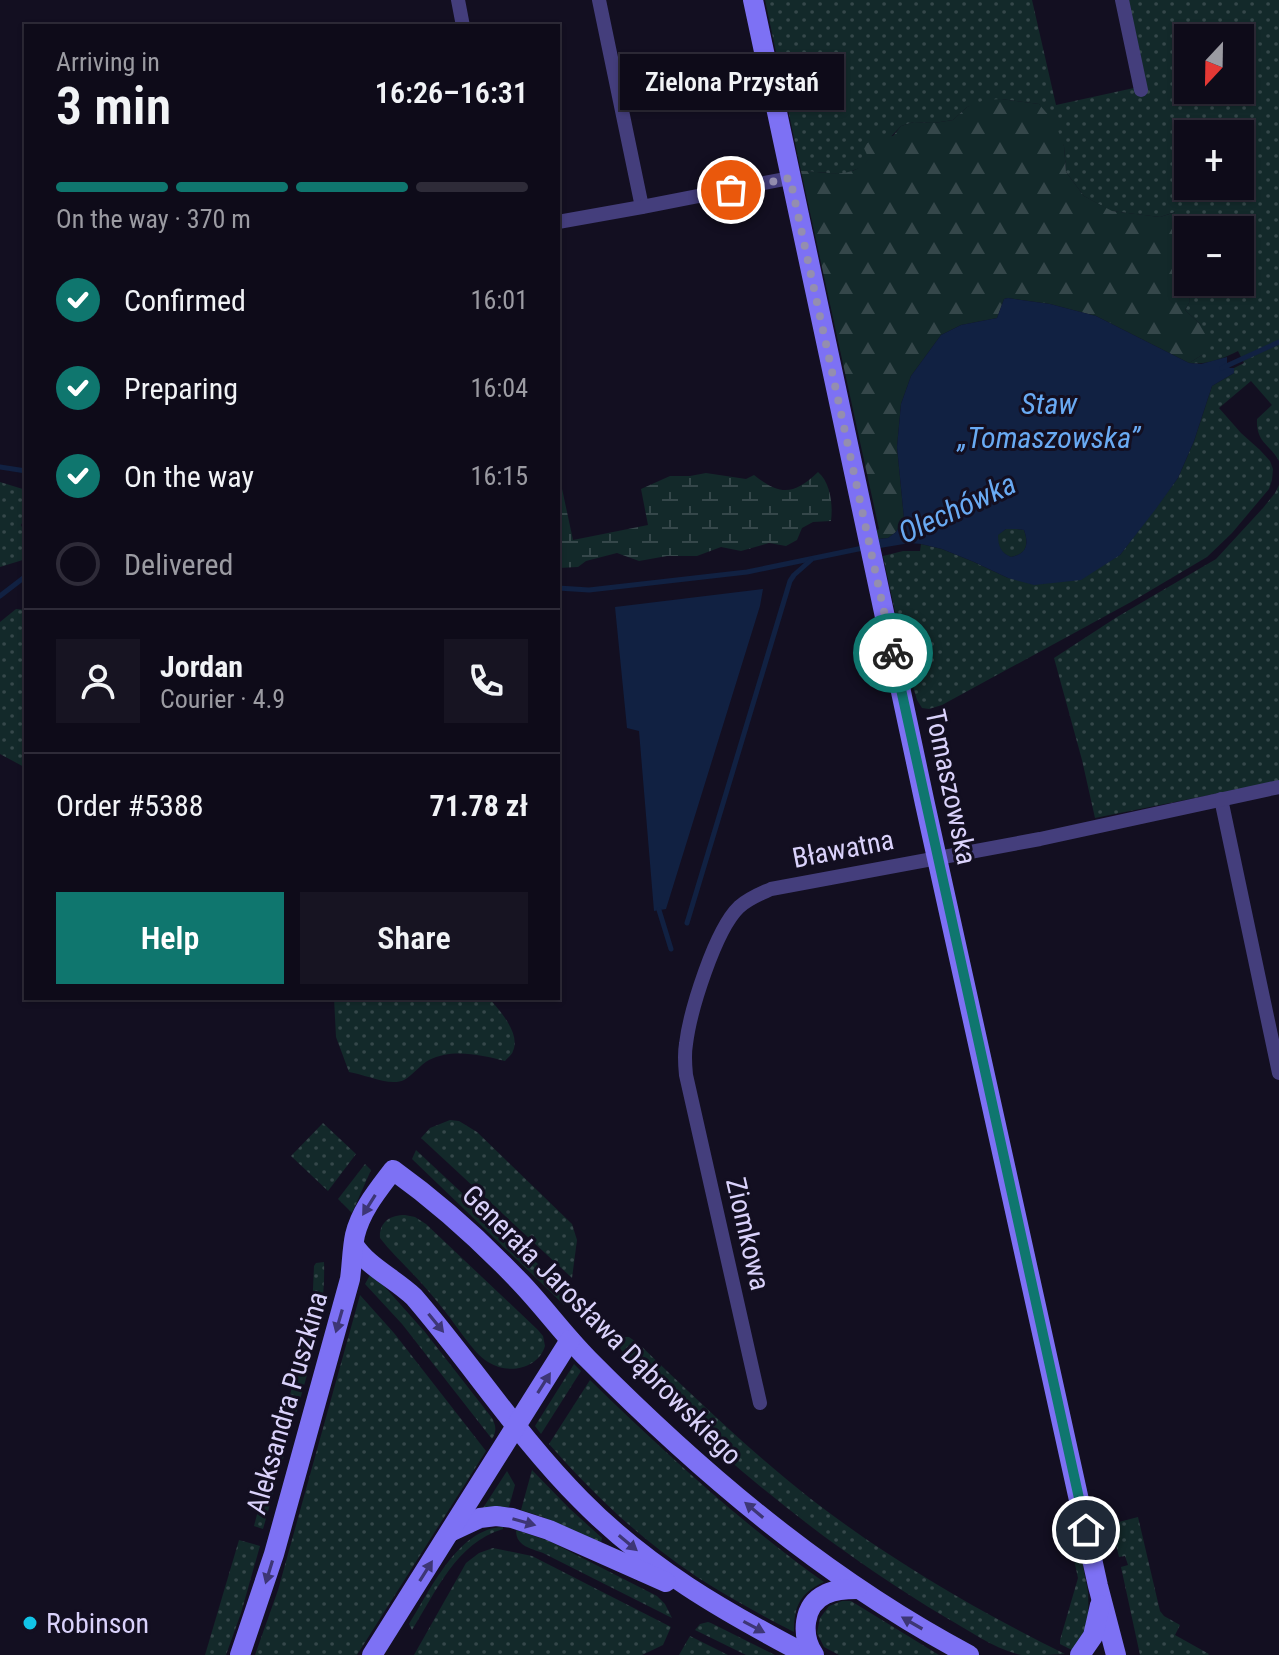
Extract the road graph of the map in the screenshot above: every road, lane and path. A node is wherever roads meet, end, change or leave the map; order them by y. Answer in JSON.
{"nodes":[{"id":1,"x":458,"y":0,"type":"edge"},
{"id":2,"x":599,"y":0,"type":"edge"},
{"id":3,"x":753,"y":0,"type":"edge"},
{"id":4,"x":1122,"y":0,"type":"edge"},
{"id":5,"x":463,"y":24,"type":"edge"},
{"id":6,"x":1141,"y":90,"type":"dead end"},
{"id":7,"x":790,"y":178,"type":"junction"},
{"id":8,"x":642,"y":207,"type":"junction"},
{"id":9,"x":560,"y":222,"type":"edge"},
{"id":10,"x":1279,"y":787,"type":"edge"},
{"id":11,"x":1221,"y":799,"type":"junction"},
{"id":12,"x":938,"y":857,"type":"junction"},
{"id":13,"x":1279,"y":1073,"type":"edge"},
{"id":14,"x":686,"y":1075,"type":"joint"},
{"id":15,"x":393,"y":1170,"type":"joint"},
{"id":16,"x":354,"y":1245,"type":"junction"},
{"id":17,"x":570,"y":1340,"type":"junction"},
{"id":18,"x":760,"y":1403,"type":"dead end"},
{"id":19,"x":517,"y":1426,"type":"junction"},
{"id":20,"x":450,"y":1532,"type":"junction"},
{"id":21,"x":1098,"y":1586,"type":"junction"},
{"id":22,"x":857,"y":1589,"type":"junction"},
{"id":23,"x":702,"y":1597,"type":"junction"},
{"id":24,"x":240,"y":1655,"type":"edge"},
{"id":25,"x":372,"y":1655,"type":"edge"},
{"id":26,"x":807,"y":1655,"type":"edge"},
{"id":27,"x":814,"y":1655,"type":"edge"},
{"id":28,"x":969,"y":1655,"type":"edge"},
{"id":29,"x":1080,"y":1655,"type":"edge"},
{"id":30,"x":1116,"y":1655,"type":"edge"}],
"edges":[{"from":1,"to":5,"type":"street"},
{"from":2,"to":8,"type":"street"},
{"from":3,"to":7,"type":"main road","name":"Tomaszowska"},
{"from":4,"to":6,"type":"street"},
{"from":7,"to":8,"type":"street"},
{"from":7,"to":12,"type":"main road","name":"Tomaszowska"},
{"from":8,"to":9,"type":"street"},
{"from":10,"to":11,"type":"street","name":"Bławatna"},
{"from":11,"to":12,"type":"street","name":"Bławatna"},
{"from":11,"to":13,"type":"street"},
{"from":12,"to":14,"type":"street","name":"Bławatna"},
{"from":12,"to":21,"type":"main road","name":"Tomaszowska"},
{"from":14,"to":18,"type":"street","name":"Ziomkowa"},
{"from":15,"to":16,"type":"main road","name":"Aleksandra Puszkina","one_way":true},
{"from":15,"to":17,"type":"main road","name":"Generała Jarosława Dąbrowskiego"},
{"from":16,"to":19,"type":"main road","one_way":true},
{"from":16,"to":24,"type":"main road","name":"Aleksandra Puszkina","one_way":true},
{"from":19,"to":17,"type":"main road","one_way":true},
{"from":22,"to":17,"type":"main road","name":"Generała Jarosława Dąbrowskiego","one_way":true},
{"from":19,"to":20,"type":"main road"},
{"from":19,"to":23,"type":"main road","one_way":true},
{"from":20,"to":23,"type":"main road","one_way":true},
{"from":25,"to":20,"type":"main road","one_way":true},
{"from":21,"to":29,"type":"main road","name":"Tomaszowska"},
{"from":21,"to":30,"type":"main road","name":"Tomaszowska"},
{"from":22,"to":27,"type":"main road"},
{"from":28,"to":22,"type":"main road","name":"Generała Jarosława Dąbrowskiego","one_way":true},
{"from":23,"to":26,"type":"main road","one_way":true}]}
